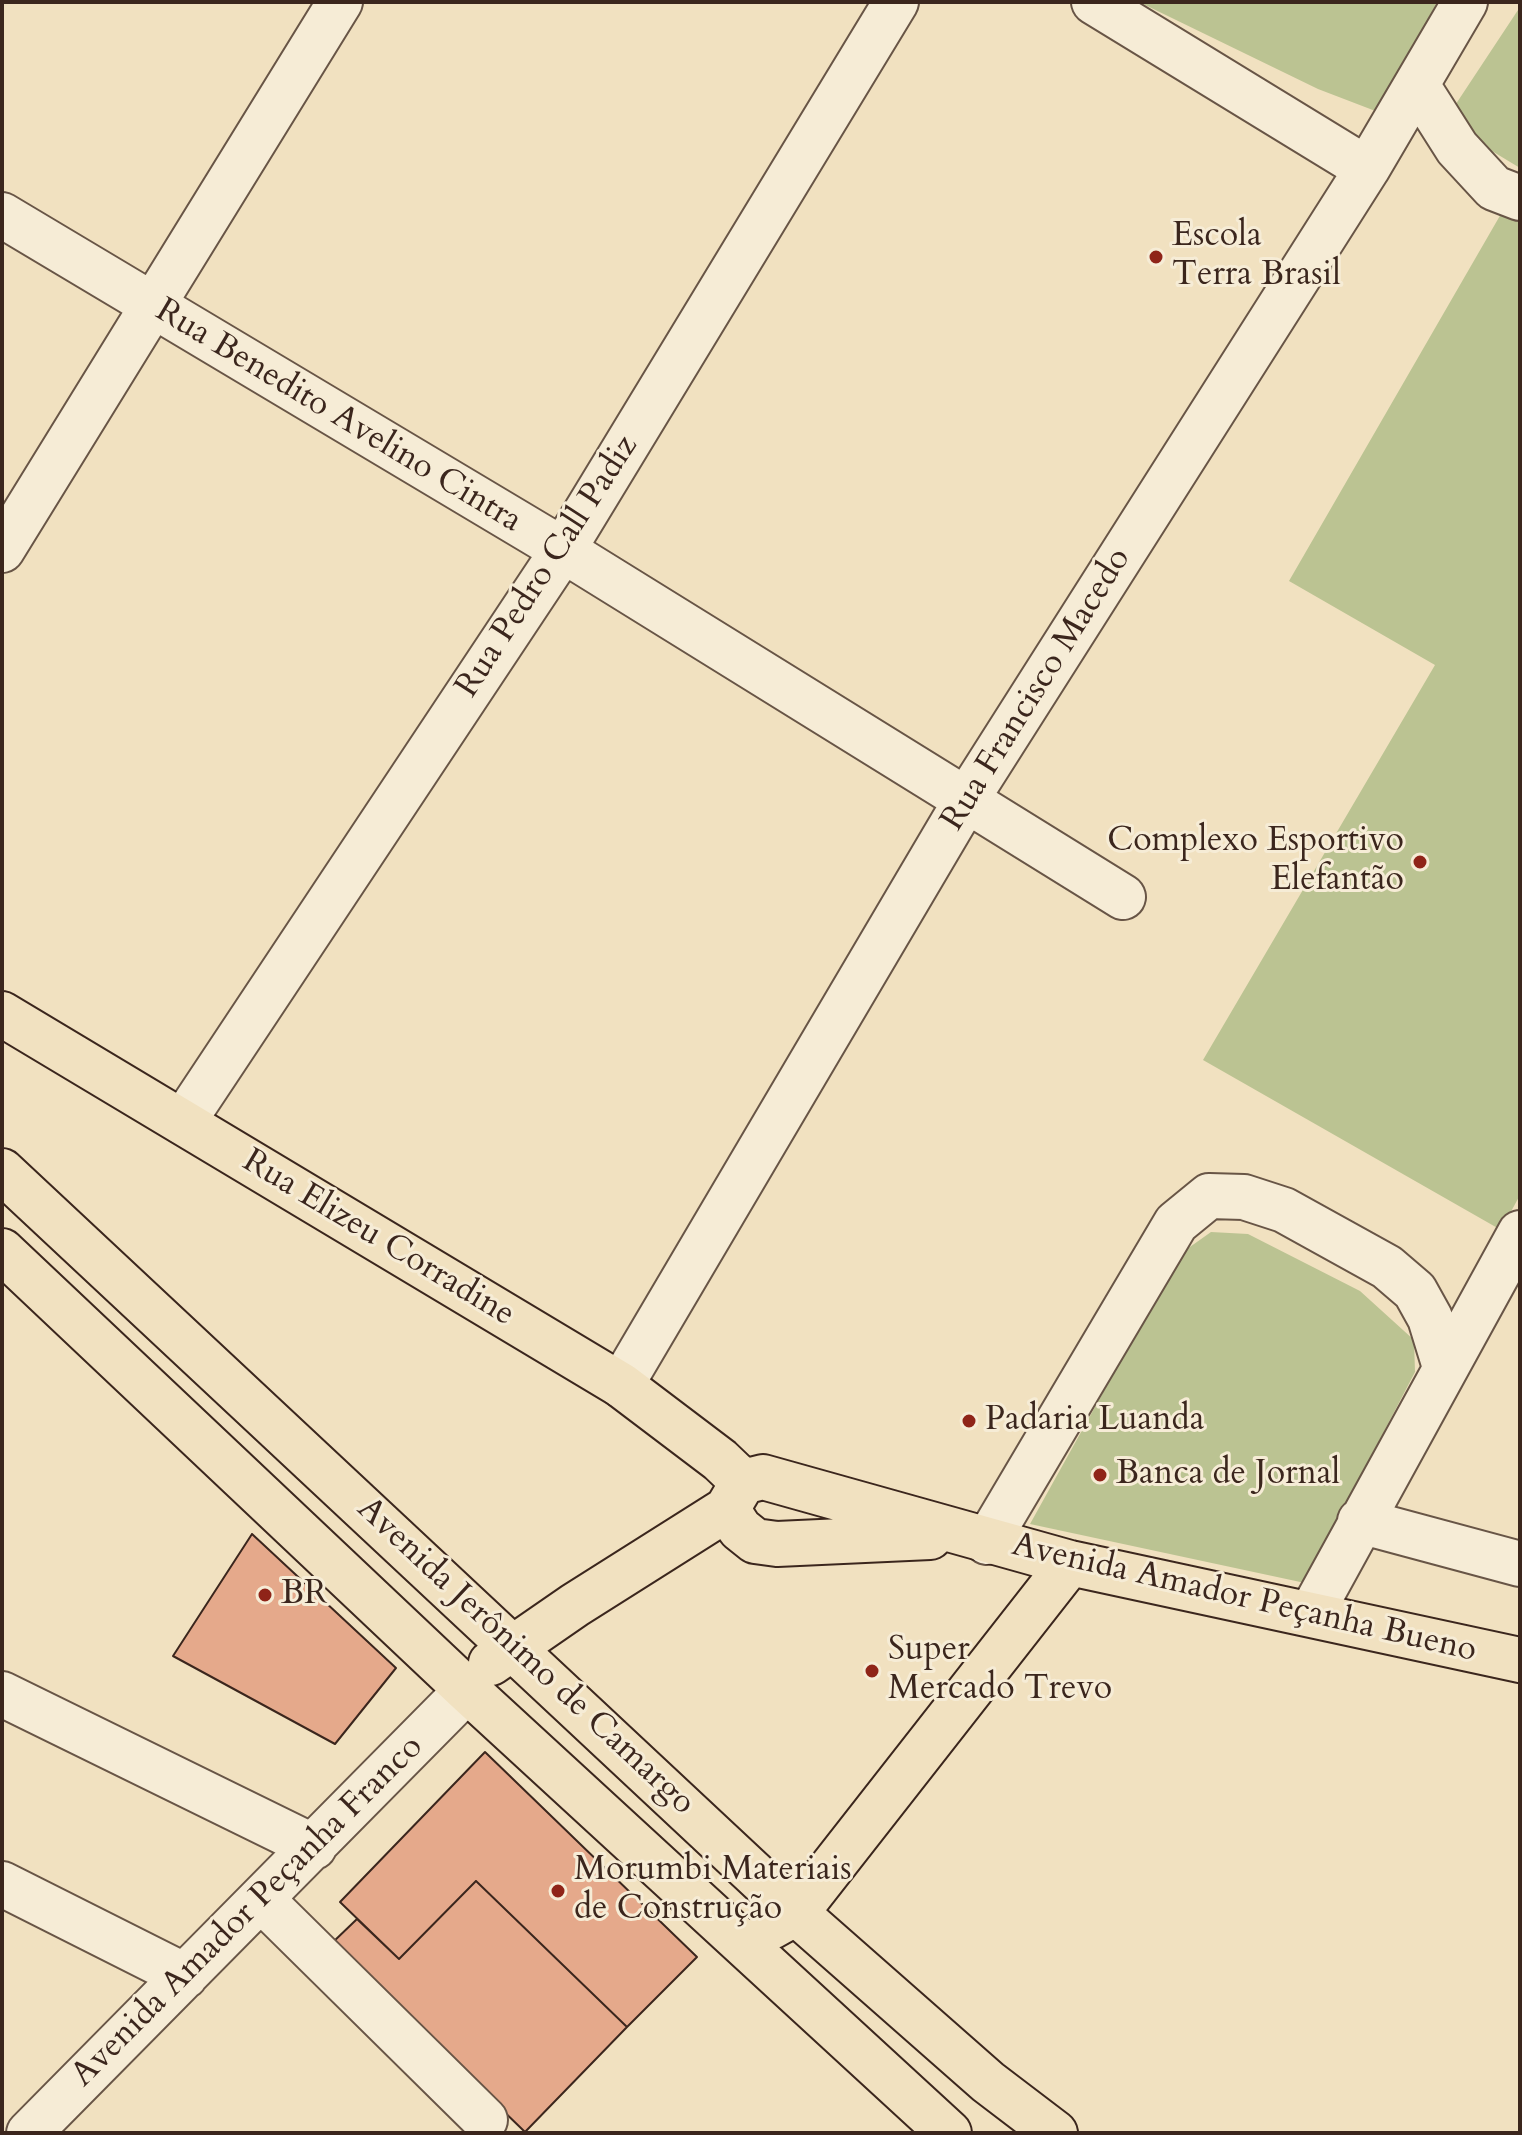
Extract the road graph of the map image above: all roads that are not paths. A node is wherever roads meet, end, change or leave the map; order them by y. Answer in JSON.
{"nodes":[{"id":1,"x":340,"y":2,"type":"edge"},
{"id":2,"x":896,"y":2,"type":"edge"},
{"id":3,"x":1094,"y":2,"type":"edge"},
{"id":4,"x":1465,"y":2,"type":"edge"},
{"id":5,"x":1417,"y":85,"type":"junction"},
{"id":6,"x":1367,"y":169,"type":"junction"},
{"id":7,"x":1520,"y":198,"type":"edge"},
{"id":8,"x":2,"y":215,"type":"edge"},
{"id":9,"x":152,"y":307,"type":"junction"},
{"id":10,"x":2,"y":550,"type":"edge"},
{"id":11,"x":563,"y":550,"type":"junction"},
{"id":12,"x":968,"y":797,"type":"junction"},
{"id":13,"x":1123,"y":897,"type":"dead end"},
{"id":14,"x":2,"y":1014,"type":"edge"},
{"id":15,"x":183,"y":1122,"type":"junction"},
{"id":16,"x":2,"y":1171,"type":"edge"},
{"id":17,"x":1520,"y":1233,"type":"edge"},
{"id":18,"x":2,"y":1251,"type":"edge"},
{"id":19,"x":1445,"y":1367,"type":"junction"},
{"id":20,"x":621,"y":1385,"type":"junction"},
{"id":21,"x":735,"y":1496,"type":"junction"},
{"id":22,"x":1360,"y":1521,"type":"junction"},
{"id":23,"x":978,"y":1539,"type":"junction"},
{"id":24,"x":1070,"y":1563,"type":"junction"},
{"id":25,"x":1520,"y":1564,"type":"edge"},
{"id":26,"x":1312,"y":1612,"type":"junction"},
{"id":27,"x":513,"y":1645,"type":"junction"},
{"id":28,"x":1520,"y":1660,"type":"edge"},
{"id":29,"x":467,"y":1690,"type":"junction"},
{"id":30,"x":2,"y":1694,"type":"edge"},
{"id":31,"x":314,"y":1847,"type":"junction"},
{"id":32,"x":2,"y":1884,"type":"edge"},
{"id":33,"x":262,"y":1900,"type":"junction"},
{"id":34,"x":796,"y":1913,"type":"junction"},
{"id":35,"x":744,"y":1944,"type":"junction"},
{"id":36,"x":185,"y":1976,"type":"junction"},
{"id":37,"x":485,"y":2120,"type":"dead end"},
{"id":38,"x":29,"y":2133,"type":"edge"},
{"id":39,"x":949,"y":2133,"type":"edge"},
{"id":40,"x":1055,"y":2133,"type":"edge"}],
"edges":[{"from":1,"to":9,"type":"street"},
{"from":2,"to":11,"type":"street","name":"Rua Pedro Call Padiz"},
{"from":3,"to":6,"type":"street"},
{"from":4,"to":5,"type":"street","name":"Rua Francisco Macedo"},
{"from":5,"to":6,"type":"street","name":"Rua Francisco Macedo"},
{"from":5,"to":7,"type":"street"},
{"from":6,"to":12,"type":"street","name":"Rua Francisco Macedo"},
{"from":8,"to":9,"type":"street","name":"Rua Benedito Avelino Cintra"},
{"from":9,"to":10,"type":"street"},
{"from":9,"to":11,"type":"street","name":"Rua Benedito Avelino Cintra"},
{"from":11,"to":12,"type":"street","name":"Rua Benedito Avelino Cintra"},
{"from":11,"to":15,"type":"street","name":"Rua Pedro Call Padiz"},
{"from":12,"to":13,"type":"street","name":"Rua Benedito Avelino Cintra"},
{"from":12,"to":20,"type":"street","name":"Rua Francisco Macedo"},
{"from":14,"to":15,"type":"main road","name":"Rua Elizeu Corradine"},
{"from":15,"to":20,"type":"main road","name":"Rua Elizeu Corradine"},
{"from":16,"to":27,"type":"main road","name":"Avenida Jerônimo de Camargo"},
{"from":17,"to":19,"type":"street"},
{"from":18,"to":29,"type":"main road","name":"Avenida Jerônimo de Camargo"},
{"from":19,"to":22,"type":"street"},
{"from":19,"to":23,"type":"street"},
{"from":20,"to":21,"type":"main road","name":"Rua Elizeu Corradine"},
{"from":21,"to":23,"type":"main road","name":"Avenida Amador Peçanha Bueno"},
{"from":21,"to":23,"type":"main road","name":"Avenida Amador Peçanha Bueno"},
{"from":21,"to":27,"type":"main road","name":"Avenida Amador Peçanha Bueno"},
{"from":22,"to":25,"type":"street"},
{"from":22,"to":26,"type":"street"},
{"from":23,"to":24,"type":"main road","name":"Avenida Amador Peçanha Bueno"},
{"from":24,"to":26,"type":"main road","name":"Avenida Amador Peçanha Bueno"},
{"from":24,"to":34,"type":"main road"},
{"from":26,"to":28,"type":"main road","name":"Avenida Amador Peçanha Bueno"},
{"from":27,"to":29,"type":"main road","name":"Avenida Amador Peçanha Bueno"},
{"from":27,"to":34,"type":"main road","name":"Avenida Jerônimo de Camargo"},
{"from":29,"to":31,"type":"street","name":"Avenida Amador Peçanha Franco"},
{"from":29,"to":35,"type":"main road","name":"Avenida Jerônimo de Camargo"},
{"from":30,"to":31,"type":"street"},
{"from":31,"to":33,"type":"street","name":"Avenida Amador Peçanha Franco"},
{"from":32,"to":36,"type":"street"},
{"from":33,"to":36,"type":"street","name":"Avenida Amador Peçanha Franco"},
{"from":33,"to":37,"type":"street"},
{"from":34,"to":35,"type":"main road"},
{"from":34,"to":40,"type":"main road","name":"Avenida Jerônimo de Camargo"},
{"from":35,"to":39,"type":"main road","name":"Avenida Jerônimo de Camargo"},
{"from":36,"to":38,"type":"street","name":"Avenida Amador Peçanha Franco"}]}
